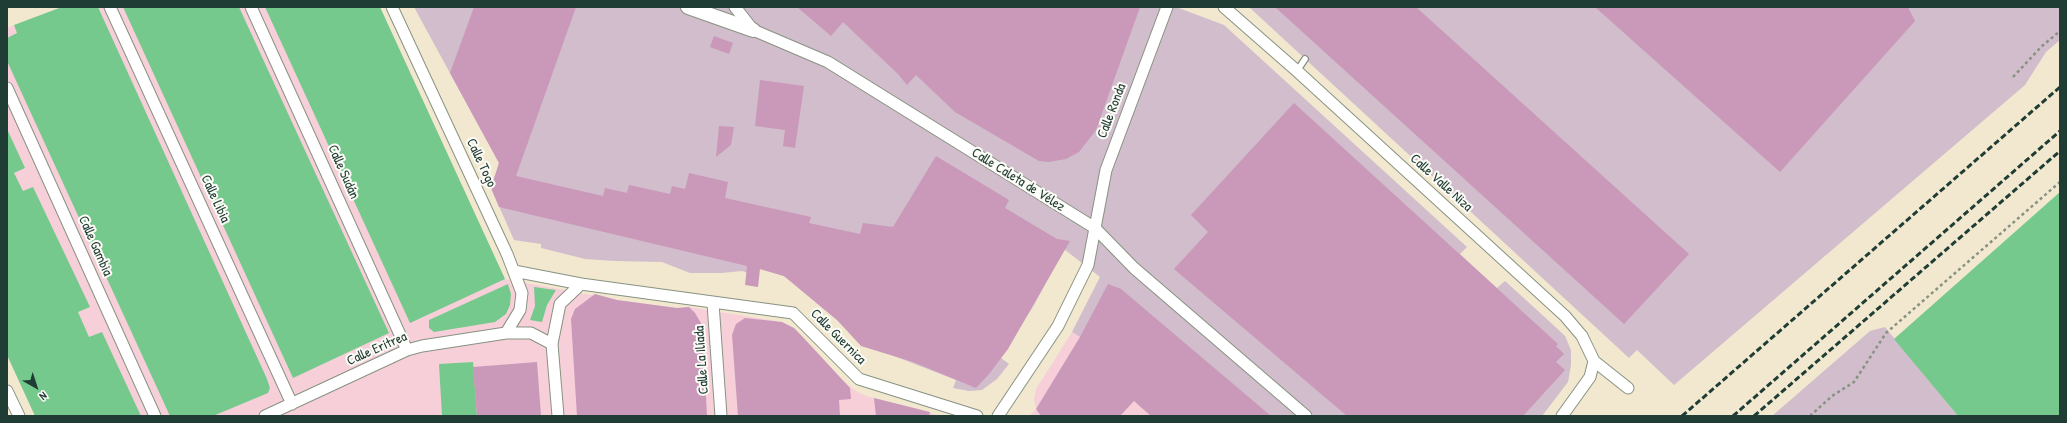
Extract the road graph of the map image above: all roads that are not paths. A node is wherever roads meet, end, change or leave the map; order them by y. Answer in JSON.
{"nodes":[{"id":1,"x":110,"y":7,"type":"edge"},
{"id":2,"x":251,"y":7,"type":"edge"},
{"id":3,"x":392,"y":7,"type":"edge"},
{"id":4,"x":688,"y":7,"type":"edge"},
{"id":5,"x":735,"y":7,"type":"edge"},
{"id":6,"x":1167,"y":7,"type":"edge"},
{"id":7,"x":1224,"y":7,"type":"edge"},
{"id":8,"x":753,"y":30,"type":"junction"},
{"id":9,"x":1305,"y":59,"type":"dead end"},
{"id":10,"x":1297,"y":71,"type":"junction"},
{"id":11,"x":7,"y":88,"type":"edge"},
{"id":12,"x":1095,"y":228,"type":"junction"},
{"id":13,"x":514,"y":272,"type":"junction"},
{"id":14,"x":580,"y":284,"type":"junction"},
{"id":15,"x":713,"y":303,"type":"junction"},
{"id":16,"x":506,"y":333,"type":"junction"},
{"id":17,"x":552,"y":344,"type":"junction"},
{"id":18,"x":407,"y":350,"type":"junction"},
{"id":19,"x":1594,"y":361,"type":"junction"},
{"id":20,"x":1628,"y":388,"type":"dead end"},
{"id":21,"x":7,"y":391,"type":"edge"},
{"id":22,"x":292,"y":404,"type":"junction"},
{"id":23,"x":19,"y":416,"type":"edge"},
{"id":24,"x":155,"y":416,"type":"edge"},
{"id":25,"x":265,"y":416,"type":"edge"},
{"id":26,"x":558,"y":416,"type":"edge"},
{"id":27,"x":721,"y":416,"type":"edge"},
{"id":28,"x":977,"y":416,"type":"edge"},
{"id":29,"x":998,"y":416,"type":"edge"},
{"id":30,"x":1306,"y":416,"type":"edge"},
{"id":31,"x":1562,"y":416,"type":"edge"}],
"edges":[{"from":1,"to":22,"type":"street","name":"Calle Libia"},
{"from":2,"to":18,"type":"street","name":"Calle Sudán"},
{"from":3,"to":13,"type":"street","name":"Calle Togo"},
{"from":4,"to":8,"type":"street","name":"Calle Caleta de Vélez"},
{"from":5,"to":8,"type":"street"},
{"from":6,"to":12,"type":"street","name":"Calle Ronda"},
{"from":7,"to":10,"type":"street","name":"Calle Valle Niza"},
{"from":8,"to":12,"type":"street","name":"Calle Caleta de Vélez"},
{"from":9,"to":10,"type":"lane"},
{"from":10,"to":19,"type":"street","name":"Calle Valle Niza"},
{"from":11,"to":24,"type":"street","name":"Calle Gambia"},
{"from":12,"to":29,"type":"street","name":"Calle Ronda"},
{"from":12,"to":30,"type":"street","name":"Calle Caleta de Vélez"},
{"from":13,"to":14,"type":"street","name":"Calle Guernica"},
{"from":13,"to":16,"type":"street","name":"Calle Togo"},
{"from":14,"to":15,"type":"street","name":"Calle Guernica"},
{"from":14,"to":17,"type":"street"},
{"from":15,"to":27,"type":"street","name":"Calle La Ilíada"},
{"from":15,"to":28,"type":"street","name":"Calle Guernica"},
{"from":16,"to":17,"type":"street","name":"Calle Eritrea"},
{"from":16,"to":18,"type":"street","name":"Calle Eritrea"},
{"from":17,"to":26,"type":"street"},
{"from":18,"to":22,"type":"street","name":"Calle Eritrea"},
{"from":19,"to":20,"type":"street","name":"Calle Valle Niza"},
{"from":19,"to":31,"type":"street"},
{"from":21,"to":23,"type":"street"},
{"from":22,"to":25,"type":"street","name":"Calle Eritrea"}]}
